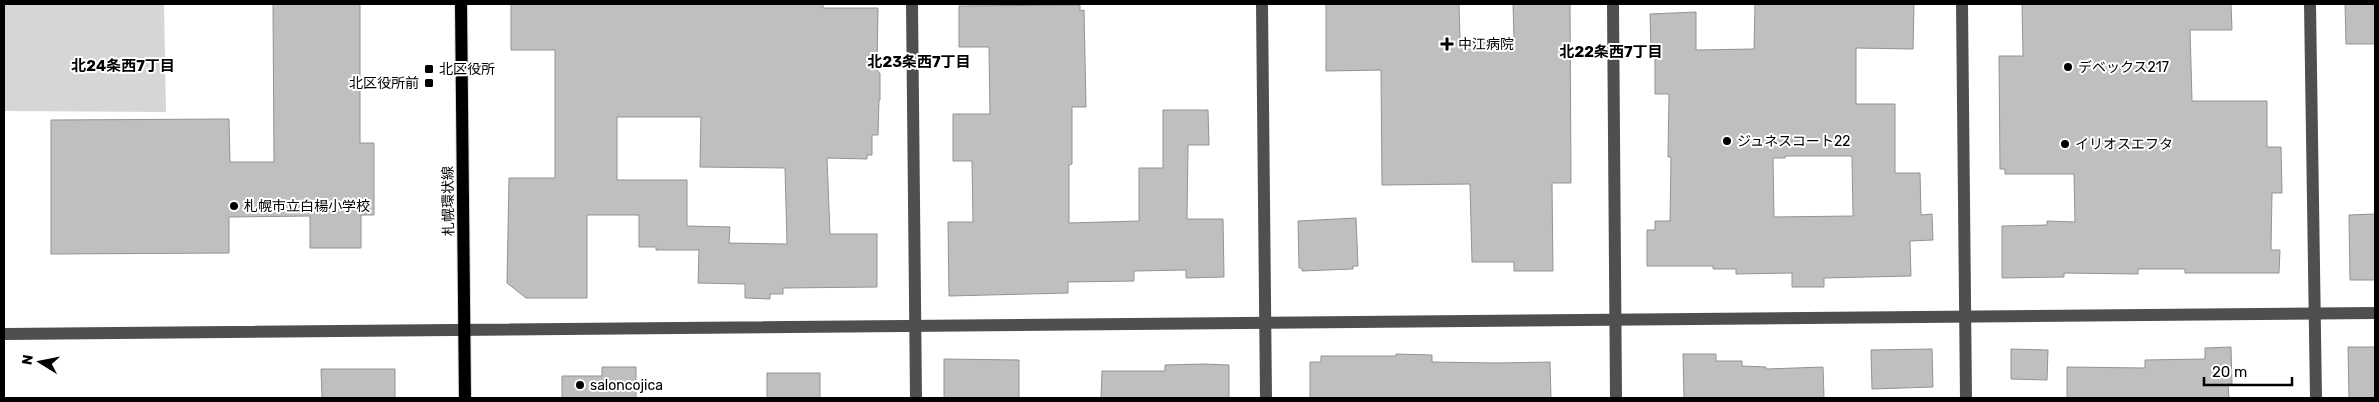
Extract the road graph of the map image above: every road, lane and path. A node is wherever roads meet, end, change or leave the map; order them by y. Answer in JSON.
{"nodes":[{"id":1,"x":461,"y":4,"type":"edge"},
{"id":2,"x":912,"y":4,"type":"edge"},
{"id":3,"x":1262,"y":4,"type":"edge"},
{"id":4,"x":1613,"y":4,"type":"edge"},
{"id":5,"x":1962,"y":4,"type":"edge"},
{"id":6,"x":2310,"y":4,"type":"edge"},
{"id":7,"x":2375,"y":312,"type":"edge"},
{"id":8,"x":2315,"y":313,"type":"junction"},
{"id":9,"x":1965,"y":316,"type":"junction"},
{"id":10,"x":1616,"y":319,"type":"junction"},
{"id":11,"x":1266,"y":323,"type":"junction"},
{"id":12,"x":916,"y":326,"type":"junction"},
{"id":13,"x":464,"y":330,"type":"junction"},
{"id":14,"x":4,"y":334,"type":"edge"},
{"id":15,"x":465,"y":398,"type":"edge"},
{"id":16,"x":916,"y":398,"type":"edge"},
{"id":17,"x":1266,"y":398,"type":"edge"},
{"id":18,"x":1616,"y":398,"type":"edge"},
{"id":19,"x":1966,"y":398,"type":"edge"},
{"id":20,"x":2316,"y":398,"type":"edge"}],
"edges":[{"from":1,"to":13,"type":"main road","name":"札幌環状線"},
{"from":2,"to":12,"type":"street"},
{"from":3,"to":11,"type":"street"},
{"from":4,"to":10,"type":"street"},
{"from":5,"to":9,"type":"street"},
{"from":6,"to":8,"type":"street"},
{"from":7,"to":8,"type":"street"},
{"from":8,"to":9,"type":"street"},
{"from":8,"to":20,"type":"street"},
{"from":9,"to":10,"type":"street"},
{"from":9,"to":19,"type":"street"},
{"from":10,"to":11,"type":"street"},
{"from":10,"to":18,"type":"street"},
{"from":11,"to":12,"type":"street"},
{"from":11,"to":17,"type":"street"},
{"from":12,"to":13,"type":"street"},
{"from":12,"to":16,"type":"street"},
{"from":13,"to":14,"type":"street"},
{"from":13,"to":15,"type":"main road","name":"札幌環状線"}]}
